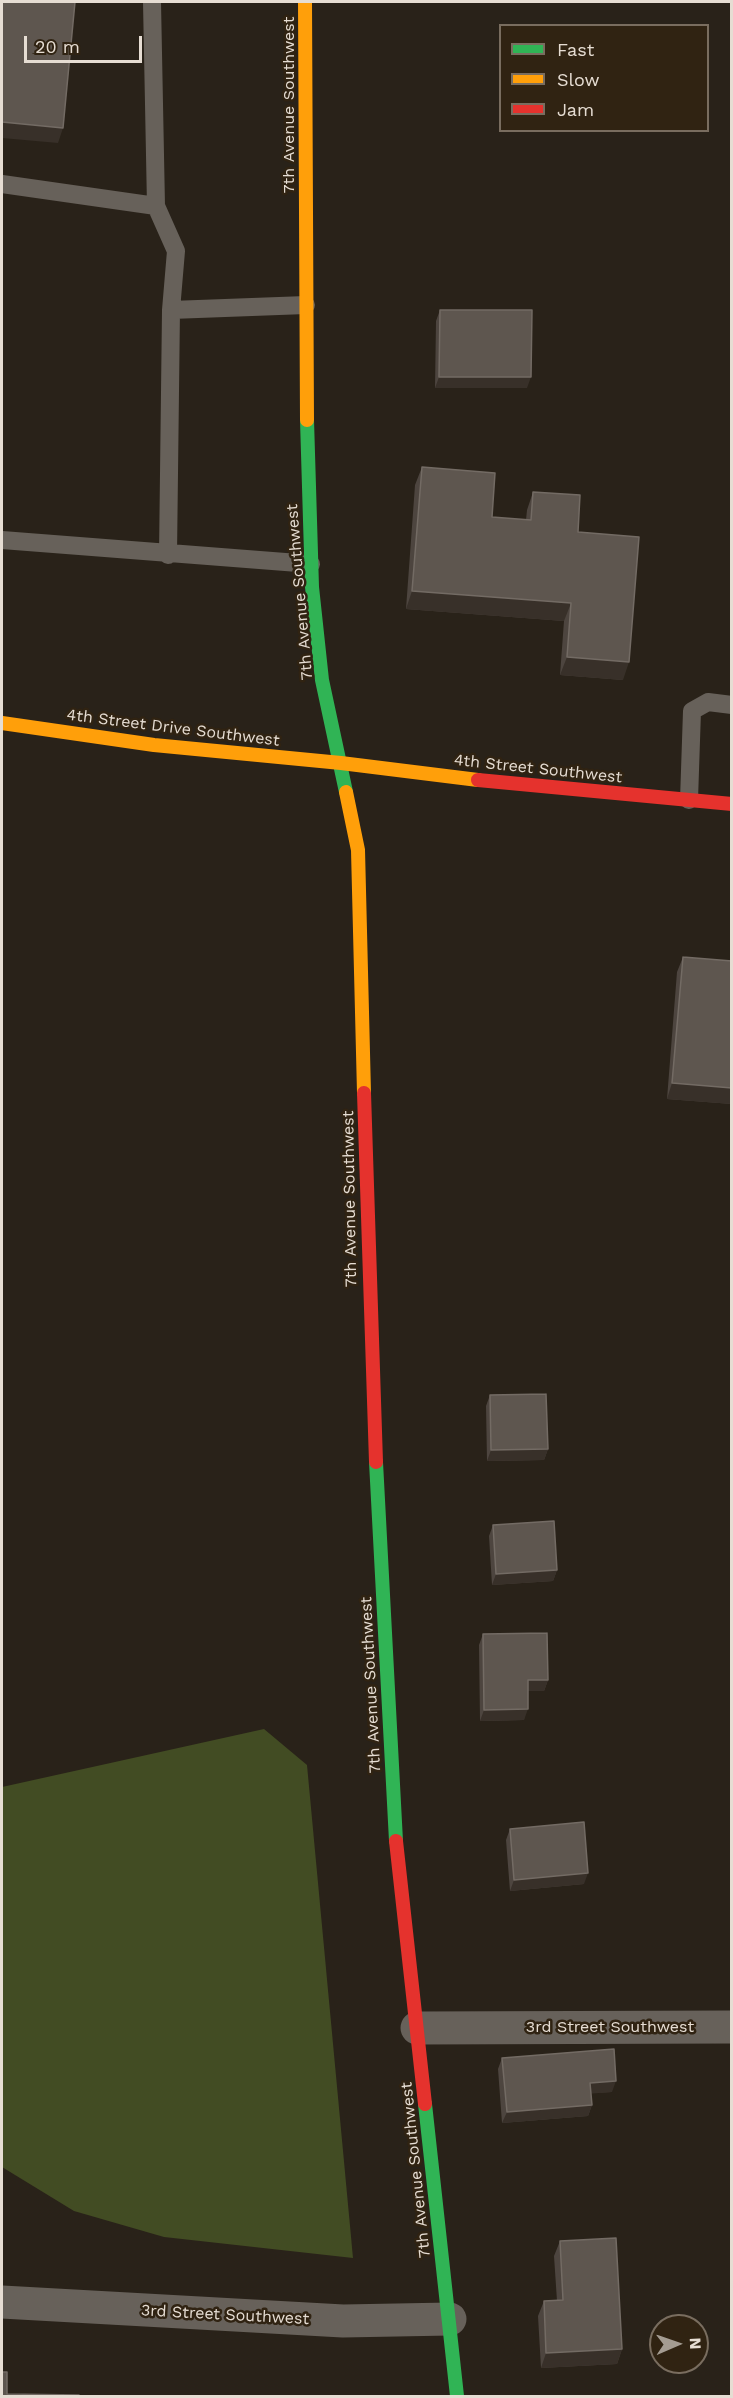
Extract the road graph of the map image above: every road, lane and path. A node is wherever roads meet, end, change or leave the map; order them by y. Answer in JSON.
{"nodes":[{"id":1,"x":152,"y":2,"type":"edge"},
{"id":2,"x":305,"y":2,"type":"edge"},
{"id":3,"x":2,"y":184,"type":"edge"},
{"id":4,"x":156,"y":206,"type":"junction"},
{"id":5,"x":306,"y":305,"type":"junction"},
{"id":6,"x":171,"y":310,"type":"junction"},
{"id":7,"x":2,"y":540,"type":"edge"},
{"id":8,"x":168,"y":555,"type":"junction"},
{"id":9,"x":311,"y":564,"type":"junction"},
{"id":10,"x":732,"y":705,"type":"edge"},
{"id":11,"x":2,"y":723,"type":"edge"},
{"id":12,"x":341,"y":763,"type":"junction"},
{"id":13,"x":689,"y":800,"type":"junction"},
{"id":14,"x":732,"y":804,"type":"edge"},
{"id":15,"x":732,"y":2027,"type":"edge"},
{"id":16,"x":417,"y":2028,"type":"junction"},
{"id":17,"x":2,"y":2302,"type":"edge"},
{"id":18,"x":450,"y":2319,"type":"junction"},
{"id":19,"x":457,"y":2397,"type":"edge"}],
"edges":[{"from":1,"to":4,"type":"lane"},
{"from":2,"to":5,"type":"street","name":"7th Avenue Southwest"},
{"from":3,"to":4,"type":"lane"},
{"from":4,"to":6,"type":"lane"},
{"from":5,"to":6,"type":"lane"},
{"from":5,"to":9,"type":"street","name":"7th Avenue Southwest"},
{"from":6,"to":8,"type":"lane"},
{"from":7,"to":8,"type":"lane"},
{"from":8,"to":9,"type":"lane"},
{"from":9,"to":12,"type":"street","name":"7th Avenue Southwest"},
{"from":10,"to":13,"type":"lane"},
{"from":11,"to":12,"type":"street","name":"4th Street Drive Southwest"},
{"from":12,"to":13,"type":"street","name":"4th Street Southwest"},
{"from":12,"to":16,"type":"street","name":"7th Avenue Southwest"},
{"from":13,"to":14,"type":"street","name":"4th Street Southwest"},
{"from":15,"to":16,"type":"street","name":"3rd Street Southwest"},
{"from":16,"to":18,"type":"street","name":"7th Avenue Southwest"},
{"from":17,"to":18,"type":"street","name":"3rd Street Southwest"},
{"from":18,"to":19,"type":"street","name":"7th Avenue Southwest"}]}
